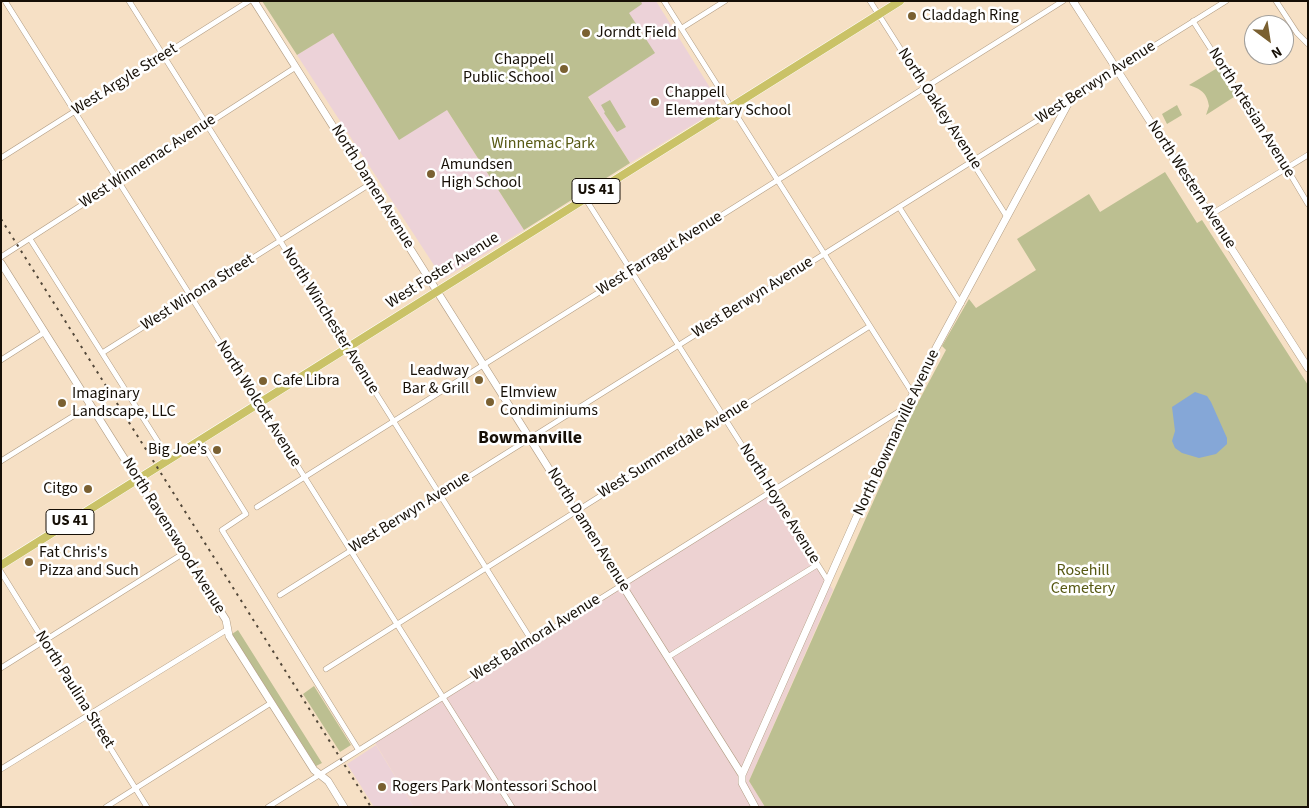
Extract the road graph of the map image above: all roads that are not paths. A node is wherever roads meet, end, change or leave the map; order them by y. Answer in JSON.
{"nodes":[{"id":1,"x":5,"y":1,"type":"edge"},
{"id":2,"x":129,"y":1,"type":"edge"},
{"id":3,"x":249,"y":1,"type":"edge"},
{"id":4,"x":254,"y":1,"type":"edge"},
{"id":5,"x":664,"y":1,"type":"edge"},
{"id":6,"x":725,"y":1,"type":"edge"},
{"id":7,"x":870,"y":1,"type":"edge"},
{"id":8,"x":900,"y":1,"type":"edge"},
{"id":9,"x":1063,"y":1,"type":"edge"},
{"id":10,"x":1073,"y":1,"type":"edge"},
{"id":11,"x":1226,"y":1,"type":"edge"},
{"id":12,"x":1276,"y":1,"type":"edge"},
{"id":13,"x":878,"y":15,"type":"junction"},
{"id":14,"x":1194,"y":21,"type":"junction"},
{"id":15,"x":682,"y":28,"type":"junction"},
{"id":16,"x":1308,"y":44,"type":"edge"},
{"id":17,"x":163,"y":56,"type":"junction"},
{"id":18,"x":296,"y":68,"type":"junction"},
{"id":19,"x":1117,"y":69,"type":"junction"},
{"id":20,"x":925,"y":88,"type":"junction"},
{"id":21,"x":1070,"y":100,"type":"junction"},
{"id":22,"x":732,"y":107,"type":"junction"},
{"id":23,"x":74,"y":112,"type":"junction"},
{"id":24,"x":206,"y":125,"type":"junction"},
{"id":25,"x":1308,"y":155,"type":"edge"},
{"id":26,"x":1,"y":158,"type":"edge"},
{"id":27,"x":972,"y":161,"type":"junction"},
{"id":28,"x":1286,"y":168,"type":"junction"},
{"id":29,"x":778,"y":179,"type":"junction"},
{"id":30,"x":118,"y":181,"type":"junction"},
{"id":31,"x":370,"y":184,"type":"junction"},
{"id":32,"x":585,"y":198,"type":"junction"},
{"id":33,"x":1308,"y":204,"type":"edge"},
{"id":34,"x":899,"y":207,"type":"junction"},
{"id":35,"x":1210,"y":215,"type":"junction"},
{"id":36,"x":1008,"y":217,"type":"junction"},
{"id":37,"x":30,"y":239,"type":"junction"},
{"id":38,"x":280,"y":241,"type":"junction"},
{"id":39,"x":824,"y":254,"type":"junction"},
{"id":40,"x":1,"y":257,"type":"edge"},
{"id":41,"x":1,"y":263,"type":"edge"},
{"id":42,"x":632,"y":271,"type":"junction"},
{"id":43,"x":437,"y":291,"type":"junction"},
{"id":44,"x":190,"y":297,"type":"junction"},
{"id":45,"x":961,"y":304,"type":"junction"},
{"id":46,"x":870,"y":326,"type":"junction"},
{"id":47,"x":45,"y":332,"type":"junction"},
{"id":48,"x":678,"y":345,"type":"junction"},
{"id":49,"x":347,"y":348,"type":"junction"},
{"id":50,"x":102,"y":353,"type":"junction"},
{"id":51,"x":1,"y":360,"type":"edge"},
{"id":52,"x":484,"y":364,"type":"junction"},
{"id":53,"x":1307,"y":364,"type":"edge"},
{"id":54,"x":913,"y":394,"type":"junction"},
{"id":55,"x":258,"y":403,"type":"junction"},
{"id":56,"x":91,"y":405,"type":"junction"},
{"id":57,"x":906,"y":406,"type":"junction"},
{"id":58,"x":724,"y":418,"type":"junction"},
{"id":59,"x":393,"y":421,"type":"junction"},
{"id":60,"x":530,"y":438,"type":"junction"},
{"id":61,"x":200,"y":440,"type":"junction"},
{"id":62,"x":169,"y":459,"type":"junction"},
{"id":63,"x":1,"y":461,"type":"edge"},
{"id":64,"x":305,"y":477,"type":"junction"},
{"id":65,"x":138,"y":479,"type":"junction"},
{"id":66,"x":771,"y":491,"type":"junction"},
{"id":67,"x":440,"y":495,"type":"junction"},
{"id":68,"x":257,"y":507,"type":"dead end"},
{"id":69,"x":576,"y":511,"type":"junction"},
{"id":70,"x":351,"y":551,"type":"junction"},
{"id":71,"x":184,"y":553,"type":"junction"},
{"id":72,"x":1,"y":565,"type":"edge"},
{"id":73,"x":817,"y":565,"type":"junction"},
{"id":74,"x":486,"y":568,"type":"junction"},
{"id":75,"x":1,"y":572,"type":"edge"},
{"id":76,"x":828,"y":581,"type":"junction"},
{"id":77,"x":622,"y":584,"type":"junction"},
{"id":78,"x":280,"y":595,"type":"dead end"},
{"id":79,"x":397,"y":624,"type":"junction"},
{"id":80,"x":228,"y":629,"type":"junction"},
{"id":81,"x":44,"y":641,"type":"junction"},
{"id":82,"x":532,"y":641,"type":"junction"},
{"id":83,"x":668,"y":657,"type":"junction"},
{"id":84,"x":1,"y":668,"type":"edge"},
{"id":85,"x":326,"y":669,"type":"dead end"},
{"id":86,"x":442,"y":696,"type":"junction"},
{"id":87,"x":271,"y":703,"type":"junction"},
{"id":88,"x":90,"y":714,"type":"junction"},
{"id":89,"x":358,"y":749,"type":"junction"},
{"id":90,"x":1,"y":769,"type":"edge"},
{"id":91,"x":319,"y":775,"type":"junction"},
{"id":92,"x":742,"y":775,"type":"junction"},
{"id":93,"x":136,"y":788,"type":"junction"},
{"id":94,"x":106,"y":807,"type":"edge"},
{"id":95,"x":147,"y":807,"type":"edge"},
{"id":96,"x":268,"y":807,"type":"edge"},
{"id":97,"x":344,"y":807,"type":"edge"},
{"id":98,"x":512,"y":807,"type":"edge"},
{"id":99,"x":755,"y":807,"type":"edge"}],
"edges":[{"from":1,"to":23,"type":"street","name":"North Wolcott Avenue"},
{"from":2,"to":17,"type":"street","name":"North Winchester Avenue"},
{"from":3,"to":17,"type":"street","name":"West Argyle Street"},
{"from":4,"to":18,"type":"street","name":"North Damen Avenue"},
{"from":5,"to":15,"type":"street"},
{"from":6,"to":15,"type":"street"},
{"from":7,"to":13,"type":"street","name":"North Oakley Avenue"},
{"from":8,"to":13,"type":"main road","name":"West Foster Avenue","number":"US 41"},
{"from":9,"to":20,"type":"street","name":"West Farragut Avenue"},
{"from":10,"to":19,"type":"street","name":"North Western Avenue"},
{"from":11,"to":14,"type":"street","name":"West Berwyn Avenue"},
{"from":12,"to":16,"type":"street"},
{"from":13,"to":20,"type":"street","name":"North Oakley Avenue"},
{"from":13,"to":22,"type":"main road","name":"West Foster Avenue","number":"US 41"},
{"from":14,"to":19,"type":"street","name":"West Berwyn Avenue"},
{"from":14,"to":28,"type":"street","name":"North Artesian Avenue"},
{"from":15,"to":22,"type":"street"},
{"from":17,"to":23,"type":"street","name":"West Argyle Street"},
{"from":17,"to":24,"type":"street","name":"North Winchester Avenue"},
{"from":18,"to":24,"type":"street","name":"West Winnemac Avenue"},
{"from":18,"to":31,"type":"street","name":"North Damen Avenue"},
{"from":19,"to":21,"type":"street","name":"West Berwyn Avenue"},
{"from":19,"to":35,"type":"street","name":"North Western Avenue"},
{"from":20,"to":27,"type":"street","name":"North Oakley Avenue"},
{"from":20,"to":29,"type":"street","name":"West Farragut Avenue"},
{"from":21,"to":27,"type":"street","name":"West Berwyn Avenue"},
{"from":21,"to":36,"type":"street","name":"North Bowmanville Avenue"},
{"from":22,"to":29,"type":"street"},
{"from":22,"to":32,"type":"main road","name":"West Foster Avenue","number":"US 41"},
{"from":23,"to":26,"type":"street","name":"West Argyle Street"},
{"from":23,"to":30,"type":"street","name":"North Wolcott Avenue"},
{"from":24,"to":30,"type":"street","name":"West Winnemac Avenue"},
{"from":24,"to":38,"type":"street","name":"North Winchester Avenue"},
{"from":25,"to":28,"type":"street"},
{"from":27,"to":34,"type":"street","name":"West Berwyn Avenue"},
{"from":27,"to":36,"type":"street","name":"North Oakley Avenue"},
{"from":28,"to":33,"type":"street","name":"North Artesian Avenue"},
{"from":28,"to":35,"type":"street"},
{"from":29,"to":39,"type":"street"},
{"from":29,"to":42,"type":"street","name":"West Farragut Avenue"},
{"from":30,"to":37,"type":"street","name":"West Winnemac Avenue"},
{"from":30,"to":44,"type":"street","name":"North Wolcott Avenue"},
{"from":31,"to":38,"type":"street","name":"West Winona Street"},
{"from":31,"to":43,"type":"street","name":"North Damen Avenue"},
{"from":32,"to":42,"type":"street","name":"North Hoyne Avenue"},
{"from":32,"to":43,"type":"main road","name":"West Foster Avenue","number":"US 41"},
{"from":34,"to":39,"type":"street","name":"West Berwyn Avenue"},
{"from":34,"to":45,"type":"street"},
{"from":35,"to":53,"type":"street","name":"North Western Avenue"},
{"from":36,"to":45,"type":"street","name":"North Bowmanville Avenue"},
{"from":37,"to":40,"type":"street","name":"West Winnemac Avenue"},
{"from":37,"to":50,"type":"street"},
{"from":38,"to":44,"type":"street","name":"West Winona Street"},
{"from":38,"to":49,"type":"street","name":"North Winchester Avenue"},
{"from":39,"to":46,"type":"street"},
{"from":39,"to":48,"type":"street","name":"West Berwyn Avenue"},
{"from":41,"to":47,"type":"street","name":"North Ravenswood Avenue"},
{"from":42,"to":48,"type":"street","name":"North Hoyne Avenue"},
{"from":42,"to":52,"type":"street","name":"West Farragut Avenue"},
{"from":43,"to":49,"type":"main road","name":"West Foster Avenue","number":"US 41"},
{"from":43,"to":52,"type":"street","name":"North Damen Avenue"},
{"from":44,"to":50,"type":"street","name":"West Winona Street"},
{"from":44,"to":55,"type":"street","name":"North Wolcott Avenue"},
{"from":45,"to":54,"type":"street","name":"North Bowmanville Avenue"},
{"from":46,"to":54,"type":"street"},
{"from":46,"to":58,"type":"street","name":"West Summerdale Avenue"},
{"from":47,"to":51,"type":"street"},
{"from":47,"to":56,"type":"street","name":"North Ravenswood Avenue"},
{"from":48,"to":58,"type":"street","name":"North Hoyne Avenue"},
{"from":48,"to":60,"type":"street","name":"West Berwyn Avenue"},
{"from":49,"to":55,"type":"main road","name":"West Foster Avenue","number":"US 41"},
{"from":49,"to":59,"type":"street","name":"North Winchester Avenue"},
{"from":50,"to":62,"type":"street"},
{"from":52,"to":59,"type":"street","name":"West Farragut Avenue"},
{"from":52,"to":60,"type":"street","name":"North Damen Avenue"},
{"from":54,"to":57,"type":"street","name":"North Bowmanville Avenue"},
{"from":55,"to":61,"type":"main road","name":"West Foster Avenue","number":"US 41"},
{"from":55,"to":64,"type":"street","name":"North Wolcott Avenue"},
{"from":56,"to":63,"type":"street"},
{"from":56,"to":65,"type":"street","name":"North Ravenswood Avenue"},
{"from":57,"to":66,"type":"street","name":"West Balmoral Avenue"},
{"from":57,"to":76,"type":"street","name":"North Bowmanville Avenue"},
{"from":58,"to":66,"type":"street","name":"North Hoyne Avenue"},
{"from":58,"to":69,"type":"street","name":"West Summerdale Avenue"},
{"from":59,"to":64,"type":"street","name":"West Farragut Avenue"},
{"from":59,"to":67,"type":"street","name":"North Winchester Avenue"},
{"from":60,"to":67,"type":"street","name":"West Berwyn Avenue"},
{"from":60,"to":69,"type":"street","name":"North Damen Avenue"},
{"from":61,"to":62,"type":"main road","name":"West Foster Avenue","number":"US 41"},
{"from":61,"to":89,"type":"street"},
{"from":62,"to":65,"type":"main road","name":"West Foster Avenue","number":"US 41"},
{"from":64,"to":68,"type":"street","name":"West Farragut Avenue"},
{"from":64,"to":70,"type":"street","name":"North Wolcott Avenue"},
{"from":65,"to":71,"type":"street","name":"North Ravenswood Avenue"},
{"from":65,"to":72,"type":"main road","name":"West Foster Avenue","number":"US 41"},
{"from":66,"to":73,"type":"street","name":"North Hoyne Avenue"},
{"from":66,"to":77,"type":"street","name":"West Balmoral Avenue"},
{"from":67,"to":70,"type":"street","name":"West Berwyn Avenue"},
{"from":67,"to":74,"type":"street","name":"North Winchester Avenue"},
{"from":69,"to":74,"type":"street","name":"West Summerdale Avenue"},
{"from":69,"to":77,"type":"street","name":"North Damen Avenue"},
{"from":70,"to":78,"type":"street","name":"West Berwyn Avenue"},
{"from":70,"to":79,"type":"street","name":"North Wolcott Avenue"},
{"from":71,"to":80,"type":"street","name":"North Ravenswood Avenue"},
{"from":71,"to":81,"type":"street"},
{"from":73,"to":76,"type":"street","name":"North Hoyne Avenue"},
{"from":73,"to":83,"type":"street"},
{"from":74,"to":79,"type":"street","name":"West Summerdale Avenue"},
{"from":74,"to":82,"type":"street","name":"North Winchester Avenue"},
{"from":75,"to":81,"type":"street","name":"North Paulina Street"},
{"from":76,"to":92,"type":"street","name":"North Bowmanville Avenue"},
{"from":77,"to":82,"type":"street","name":"West Balmoral Avenue"},
{"from":77,"to":83,"type":"street","name":"North Damen Avenue"},
{"from":79,"to":85,"type":"street","name":"West Summerdale Avenue"},
{"from":79,"to":86,"type":"street","name":"North Wolcott Avenue"},
{"from":80,"to":87,"type":"street","name":"North Ravenswood Avenue"},
{"from":80,"to":88,"type":"street"},
{"from":81,"to":84,"type":"street"},
{"from":81,"to":88,"type":"street","name":"North Paulina Street"},
{"from":82,"to":86,"type":"street","name":"West Balmoral Avenue"},
{"from":83,"to":92,"type":"street","name":"North Damen Avenue"},
{"from":86,"to":89,"type":"street","name":"West Balmoral Avenue"},
{"from":86,"to":98,"type":"street","name":"North Wolcott Avenue"},
{"from":87,"to":91,"type":"street","name":"North Ravenswood Avenue"},
{"from":87,"to":93,"type":"street"},
{"from":88,"to":90,"type":"street"},
{"from":88,"to":93,"type":"street","name":"North Paulina Street"},
{"from":89,"to":91,"type":"street","name":"West Balmoral Avenue"},
{"from":91,"to":96,"type":"street","name":"West Balmoral Avenue"},
{"from":91,"to":97,"type":"street","name":"North Ravenswood Avenue"},
{"from":92,"to":99,"type":"street","name":"North Damen Avenue"},
{"from":93,"to":94,"type":"street"},
{"from":93,"to":95,"type":"street","name":"North Paulina Street"}]}
